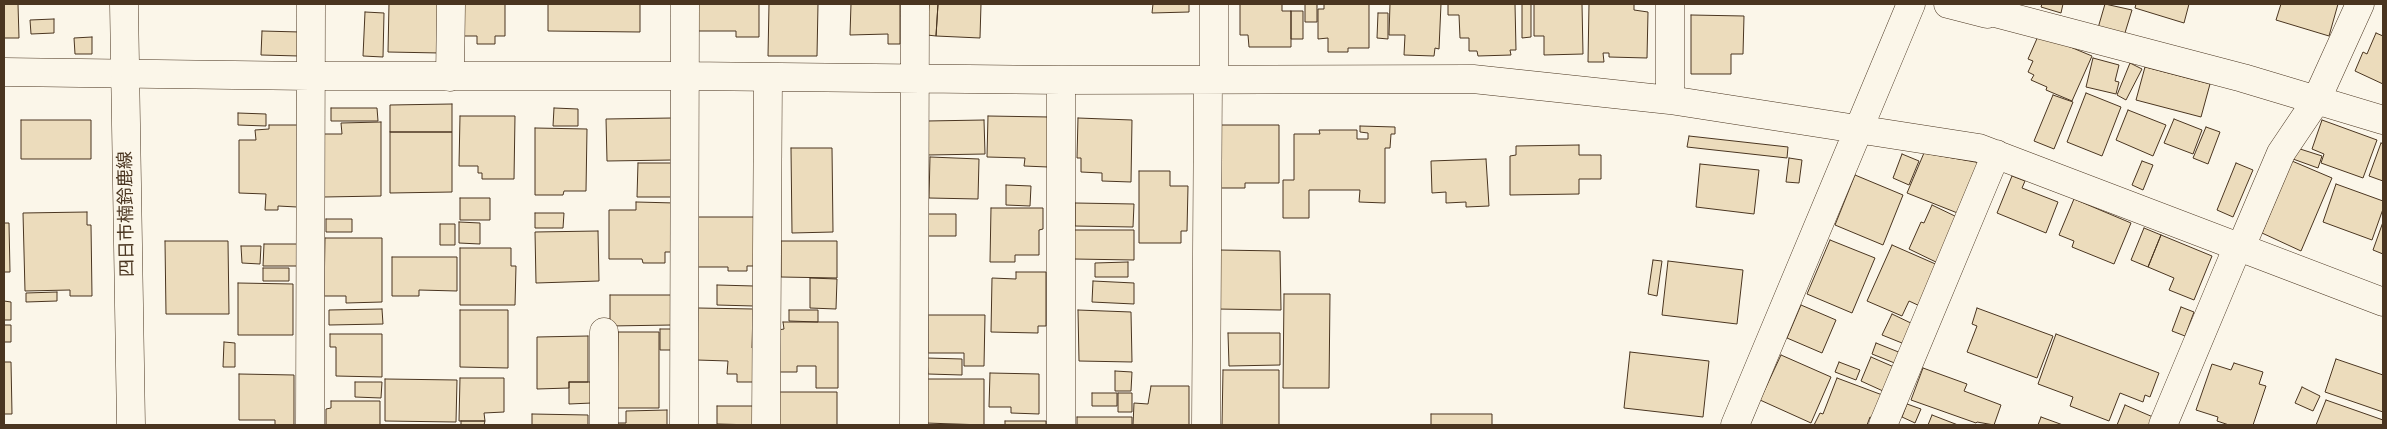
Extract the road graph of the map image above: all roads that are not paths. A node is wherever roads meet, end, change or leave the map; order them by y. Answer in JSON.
{"nodes":[{"id":1,"x":124,"y":4,"type":"edge"},
{"id":2,"x":311,"y":4,"type":"edge"},
{"id":3,"x":451,"y":4,"type":"edge"},
{"id":4,"x":685,"y":4,"type":"edge"},
{"id":5,"x":915,"y":4,"type":"edge"},
{"id":6,"x":1214,"y":4,"type":"edge"},
{"id":7,"x":1670,"y":4,"type":"edge"},
{"id":8,"x":1911,"y":4,"type":"edge"},
{"id":9,"x":1948,"y":4,"type":"edge"},
{"id":10,"x":2360,"y":4,"type":"edge"},
{"id":11,"x":4,"y":72,"type":"edge"},
{"id":12,"x":124,"y":74,"type":"junction"},
{"id":13,"x":310,"y":76,"type":"junction"},
{"id":14,"x":686,"y":76,"type":"junction"},
{"id":15,"x":450,"y":77,"type":"junction"},
{"id":16,"x":768,"y":77,"type":"junction"},
{"id":17,"x":915,"y":79,"type":"junction"},
{"id":18,"x":1211,"y":79,"type":"junction"},
{"id":19,"x":1061,"y":80,"type":"junction"},
{"id":20,"x":1670,"y":100,"type":"junction"},
{"id":21,"x":2316,"y":101,"type":"junction"},
{"id":22,"x":2383,"y":120,"type":"edge"},
{"id":23,"x":1849,"y":126,"type":"junction"},
{"id":24,"x":1996,"y":154,"type":"junction"},
{"id":25,"x":2240,"y":246,"type":"junction"},
{"id":26,"x":2383,"y":302,"type":"edge"},
{"id":27,"x":604,"y":332,"type":"dead end"},
{"id":28,"x":131,"y":425,"type":"edge"},
{"id":29,"x":310,"y":425,"type":"edge"},
{"id":30,"x":604,"y":425,"type":"edge"},
{"id":31,"x":684,"y":425,"type":"edge"},
{"id":32,"x":766,"y":425,"type":"edge"},
{"id":33,"x":914,"y":425,"type":"edge"},
{"id":34,"x":1061,"y":425,"type":"edge"},
{"id":35,"x":1206,"y":425,"type":"edge"},
{"id":36,"x":1735,"y":425,"type":"edge"},
{"id":37,"x":1883,"y":425,"type":"edge"},
{"id":38,"x":2163,"y":425,"type":"edge"}],
"edges":[{"from":1,"to":12,"type":"street","name":"四日市楠鈴鹿線"},
{"from":2,"to":13,"type":"street"},
{"from":3,"to":15,"type":"street"},
{"from":4,"to":14,"type":"street"},
{"from":5,"to":17,"type":"street"},
{"from":6,"to":18,"type":"street"},
{"from":7,"to":20,"type":"street"},
{"from":8,"to":23,"type":"street"},
{"from":9,"to":21,"type":"street"},
{"from":10,"to":21,"type":"street"},
{"from":11,"to":12,"type":"street"},
{"from":12,"to":13,"type":"street"},
{"from":12,"to":28,"type":"street","name":"四日市楠鈴鹿線"},
{"from":13,"to":15,"type":"street"},
{"from":13,"to":29,"type":"street"},
{"from":14,"to":15,"type":"street"},
{"from":14,"to":16,"type":"street"},
{"from":14,"to":31,"type":"street"},
{"from":16,"to":17,"type":"street"},
{"from":16,"to":32,"type":"street"},
{"from":17,"to":19,"type":"street"},
{"from":17,"to":33,"type":"street"},
{"from":18,"to":19,"type":"street"},
{"from":18,"to":20,"type":"street"},
{"from":18,"to":35,"type":"street"},
{"from":19,"to":34,"type":"street"},
{"from":20,"to":23,"type":"street"},
{"from":21,"to":22,"type":"street"},
{"from":21,"to":25,"type":"street"},
{"from":23,"to":24,"type":"street"},
{"from":23,"to":36,"type":"street"},
{"from":24,"to":25,"type":"street"},
{"from":24,"to":37,"type":"street"},
{"from":25,"to":26,"type":"street"},
{"from":25,"to":38,"type":"street"},
{"from":27,"to":30,"type":"street"}]}
